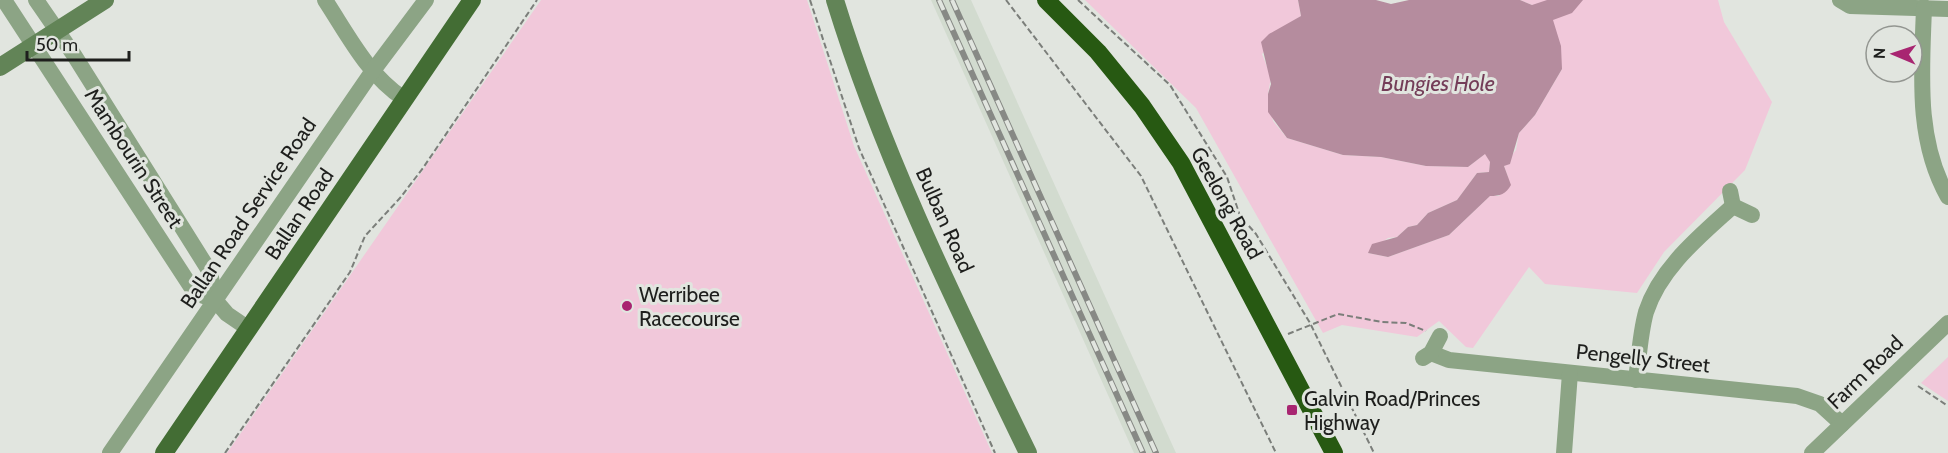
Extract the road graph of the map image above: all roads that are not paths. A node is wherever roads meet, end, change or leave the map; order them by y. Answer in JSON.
{"nodes":[{"id":1,"x":4,"y":0,"type":"edge"},
{"id":2,"x":36,"y":0,"type":"edge"},
{"id":3,"x":105,"y":0,"type":"edge"},
{"id":4,"x":325,"y":0,"type":"edge"},
{"id":5,"x":426,"y":0,"type":"edge"},
{"id":6,"x":472,"y":0,"type":"edge"},
{"id":7,"x":835,"y":0,"type":"edge"},
{"id":8,"x":1046,"y":0,"type":"edge"},
{"id":9,"x":1840,"y":0,"type":"edge"},
{"id":10,"x":1924,"y":7,"type":"junction"},
{"id":11,"x":1948,"y":9,"type":"edge"},
{"id":12,"x":57,"y":31,"type":"junction"},
{"id":13,"x":33,"y":46,"type":"junction"},
{"id":14,"x":0,"y":67,"type":"edge"},
{"id":15,"x":372,"y":72,"type":"junction"},
{"id":16,"x":403,"y":98,"type":"junction"},
{"id":17,"x":1948,"y":197,"type":"edge"},
{"id":18,"x":1752,"y":215,"type":"dead end"},
{"id":19,"x":215,"y":300,"type":"junction"},
{"id":20,"x":1948,"y":323,"type":"edge"},
{"id":21,"x":249,"y":330,"type":"junction"},
{"id":22,"x":1440,"y":336,"type":"road end"},
{"id":23,"x":1569,"y":373,"type":"junction"},
{"id":24,"x":1636,"y":380,"type":"junction"},
{"id":25,"x":1842,"y":424,"type":"junction"},
{"id":26,"x":110,"y":453,"type":"edge"},
{"id":27,"x":164,"y":453,"type":"edge"},
{"id":28,"x":1028,"y":453,"type":"edge"},
{"id":29,"x":1335,"y":453,"type":"edge"},
{"id":30,"x":1564,"y":453,"type":"edge"},
{"id":31,"x":1812,"y":453,"type":"edge"}],
"edges":[{"from":1,"to":13,"type":"street","name":"Mambourin Street"},
{"from":2,"to":12,"type":"street","name":"Mambourin Street"},
{"from":3,"to":12,"type":"street"},
{"from":4,"to":15,"type":"street"},
{"from":5,"to":15,"type":"street","name":"Ballan Road Service Road"},
{"from":6,"to":16,"type":"main road","name":"Ballan Road"},
{"from":7,"to":28,"type":"street","name":"Bulban Road"},
{"from":8,"to":29,"type":"highway","name":"Geelong Road"},
{"from":9,"to":10,"type":"street"},
{"from":10,"to":11,"type":"street"},
{"from":10,"to":17,"type":"street"},
{"from":12,"to":13,"type":"street"},
{"from":12,"to":19,"type":"street","name":"Mambourin Street"},
{"from":13,"to":14,"type":"street"},
{"from":13,"to":19,"type":"street","name":"Mambourin Street"},
{"from":15,"to":16,"type":"street"},
{"from":15,"to":19,"type":"street","name":"Ballan Road Service Road"},
{"from":16,"to":21,"type":"main road","name":"Ballan Road"},
{"from":18,"to":24,"type":"street"},
{"from":19,"to":21,"type":"street","name":"Mambourin Street"},
{"from":19,"to":26,"type":"street","name":"Ballan Road Service Road"},
{"from":20,"to":25,"type":"street","name":"Farm Road"},
{"from":21,"to":27,"type":"main road","name":"Ballan Road"},
{"from":22,"to":23,"type":"street","name":"Pengelly Street"},
{"from":23,"to":24,"type":"street","name":"Pengelly Street"},
{"from":23,"to":30,"type":"street"},
{"from":24,"to":25,"type":"street","name":"Pengelly Street"},
{"from":25,"to":31,"type":"street","name":"Farm Road"}]}
